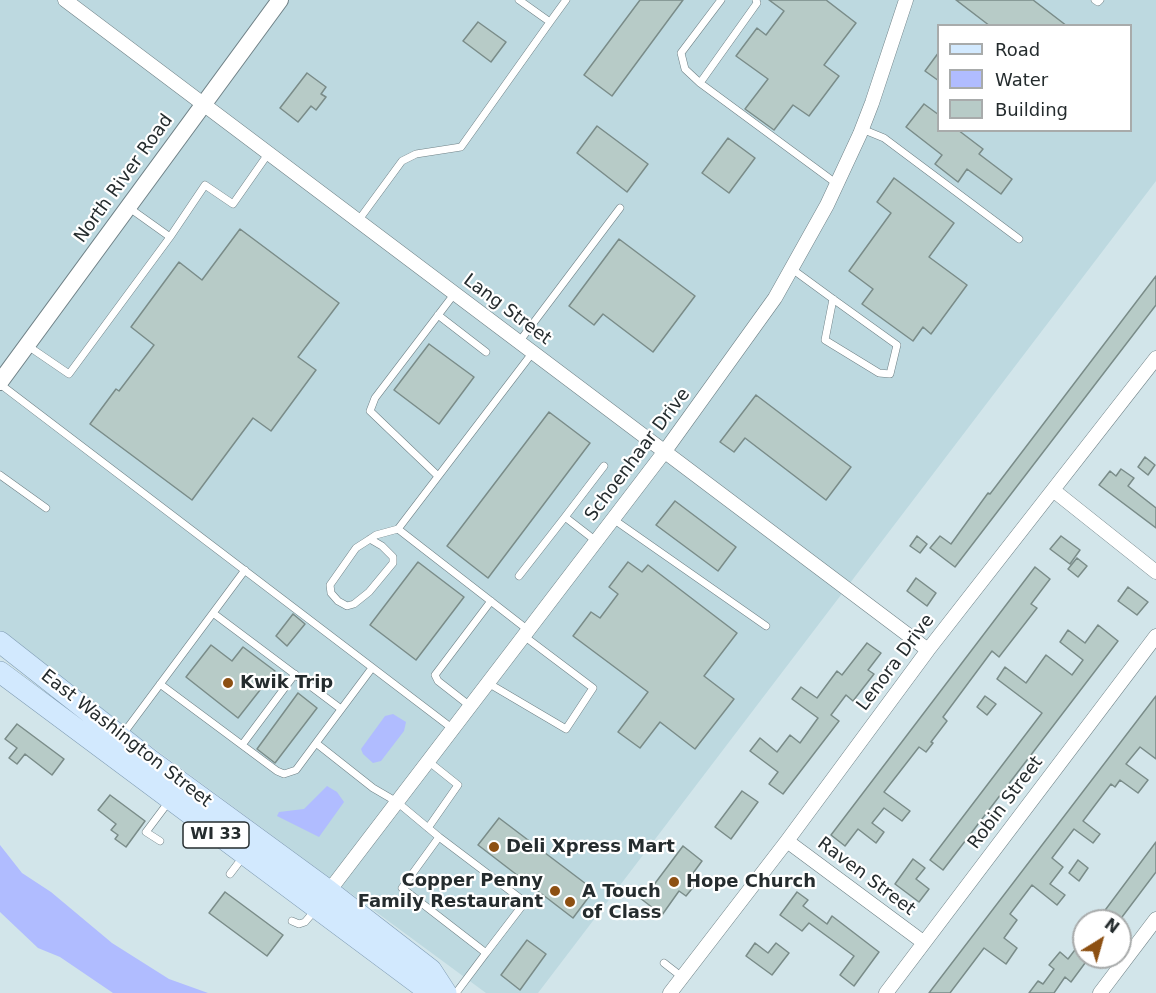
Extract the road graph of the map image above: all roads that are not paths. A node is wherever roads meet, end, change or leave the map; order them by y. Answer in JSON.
{"nodes":[{"id":1,"x":65,"y":0,"type":"edge"},
{"id":2,"x":280,"y":0,"type":"edge"},
{"id":3,"x":519,"y":0,"type":"edge"},
{"id":4,"x":566,"y":0,"type":"edge"},
{"id":5,"x":721,"y":0,"type":"edge"},
{"id":6,"x":756,"y":0,"type":"edge"},
{"id":7,"x":906,"y":0,"type":"edge"},
{"id":8,"x":1095,"y":0,"type":"edge"},
{"id":9,"x":1100,"y":0,"type":"edge"},
{"id":10,"x":550,"y":22,"type":"junction"},
{"id":11,"x":700,"y":83,"type":"junction"},
{"id":12,"x":203,"y":104,"type":"junction"},
{"id":13,"x":862,"y":129,"type":"junction"},
{"id":14,"x":268,"y":154,"type":"junction"},
{"id":15,"x":837,"y":184,"type":"junction"},
{"id":16,"x":128,"y":207,"type":"junction"},
{"id":17,"x":620,"y":208,"type":"dead end"},
{"id":18,"x":358,"y":221,"type":"junction"},
{"id":19,"x":170,"y":237,"type":"junction"},
{"id":20,"x":1019,"y":239,"type":"dead end"},
{"id":21,"x":792,"y":269,"type":"junction"},
{"id":22,"x":455,"y":293,"type":"junction"},
{"id":23,"x":833,"y":299,"type":"junction"},
{"id":24,"x":438,"y":315,"type":"junction"},
{"id":25,"x":519,"y":342,"type":"junction"},
{"id":26,"x":27,"y":345,"type":"junction"},
{"id":27,"x":486,"y":352,"type":"dead end"},
{"id":28,"x":534,"y":352,"type":"junction"},
{"id":29,"x":1156,"y":358,"type":"edge"},
{"id":30,"x":0,"y":383,"type":"edge"},
{"id":31,"x":665,"y":451,"type":"junction"},
{"id":32,"x":604,"y":466,"type":"dead end"},
{"id":33,"x":0,"y":475,"type":"edge"},
{"id":34,"x":438,"y":476,"type":"junction"},
{"id":35,"x":1053,"y":490,"type":"junction"},
{"id":36,"x":46,"y":508,"type":"dead end"},
{"id":37,"x":565,"y":517,"type":"junction"},
{"id":38,"x":613,"y":519,"type":"junction"},
{"id":39,"x":398,"y":529,"type":"junction"},
{"id":40,"x":370,"y":539,"type":"junction"},
{"id":41,"x":596,"y":541,"type":"junction"},
{"id":42,"x":245,"y":570,"type":"junction"},
{"id":43,"x":1156,"y":572,"type":"edge"},
{"id":44,"x":519,"y":576,"type":"dead end"},
{"id":45,"x":491,"y":601,"type":"junction"},
{"id":46,"x":213,"y":613,"type":"junction"},
{"id":47,"x":766,"y":626,"type":"dead end"},
{"id":48,"x":526,"y":633,"type":"junction"},
{"id":49,"x":1156,"y":636,"type":"edge"},
{"id":50,"x":0,"y":642,"type":"edge"},
{"id":51,"x":928,"y":650,"type":"junction"},
{"id":52,"x":372,"y":668,"type":"junction"},
{"id":53,"x":0,"y":672,"type":"edge"},
{"id":54,"x":295,"y":674,"type":"junction"},
{"id":55,"x":488,"y":683,"type":"junction"},
{"id":56,"x":160,"y":684,"type":"junction"},
{"id":57,"x":69,"y":696,"type":"junction"},
{"id":58,"x":470,"y":706,"type":"junction"},
{"id":59,"x":342,"y":709,"type":"junction"},
{"id":60,"x":56,"y":715,"type":"junction"},
{"id":61,"x":453,"y":729,"type":"junction"},
{"id":62,"x":121,"y":737,"type":"junction"},
{"id":63,"x":316,"y":743,"type":"junction"},
{"id":64,"x":242,"y":746,"type":"junction"},
{"id":65,"x":428,"y":761,"type":"junction"},
{"id":66,"x":176,"y":792,"type":"junction"},
{"id":67,"x":397,"y":802,"type":"junction"},
{"id":68,"x":428,"y":828,"type":"junction"},
{"id":69,"x":440,"y":837,"type":"junction"},
{"id":70,"x":257,"y":838,"type":"junction"},
{"id":71,"x":160,"y":841,"type":"dead end"},
{"id":72,"x":787,"y":841,"type":"junction"},
{"id":73,"x":244,"y":855,"type":"junction"},
{"id":74,"x":230,"y":874,"type":"dead end"},
{"id":75,"x":329,"y":891,"type":"junction"},
{"id":76,"x":316,"y":909,"type":"junction"},
{"id":77,"x":1156,"y":919,"type":"edge"},
{"id":78,"x":292,"y":921,"type":"dead end"},
{"id":79,"x":923,"y":942,"type":"junction"},
{"id":80,"x":486,"y":953,"type":"junction"},
{"id":81,"x":664,"y":963,"type":"dead end"},
{"id":82,"x":682,"y":977,"type":"junction"},
{"id":83,"x":436,"y":993,"type":"edge"},
{"id":84,"x":447,"y":993,"type":"edge"},
{"id":85,"x":456,"y":993,"type":"edge"},
{"id":86,"x":670,"y":993,"type":"edge"},
{"id":87,"x":886,"y":993,"type":"edge"},
{"id":88,"x":1100,"y":993,"type":"edge"}],
"edges":[{"from":1,"to":12,"type":"street","name":"Lang Street"},
{"from":2,"to":12,"type":"street","name":"North River Road"},
{"from":3,"to":10,"type":"lane"},
{"from":4,"to":10,"type":"lane"},
{"from":5,"to":11,"type":"lane"},
{"from":6,"to":11,"type":"lane"},
{"from":7,"to":13,"type":"street","name":"Schoenhaar Drive"},
{"from":8,"to":9,"type":"lane"},
{"from":10,"to":18,"type":"lane"},
{"from":11,"to":15,"type":"lane"},
{"from":12,"to":14,"type":"street","name":"Lang Street"},
{"from":12,"to":16,"type":"street","name":"North River Road"},
{"from":13,"to":15,"type":"street","name":"Schoenhaar Drive"},
{"from":13,"to":20,"type":"lane"},
{"from":14,"to":18,"type":"street","name":"Lang Street"},
{"from":14,"to":19,"type":"lane"},
{"from":15,"to":21,"type":"street","name":"Schoenhaar Drive"},
{"from":16,"to":19,"type":"lane"},
{"from":16,"to":26,"type":"street","name":"North River Road"},
{"from":17,"to":25,"type":"lane"},
{"from":18,"to":22,"type":"street","name":"Lang Street"},
{"from":19,"to":26,"type":"lane"},
{"from":21,"to":23,"type":"lane"},
{"from":21,"to":31,"type":"street","name":"Schoenhaar Drive"},
{"from":22,"to":24,"type":"lane"},
{"from":22,"to":25,"type":"street","name":"Lang Street"},
{"from":23,"to":23,"type":"lane"},
{"from":24,"to":27,"type":"lane"},
{"from":24,"to":34,"type":"lane"},
{"from":25,"to":28,"type":"street","name":"Lang Street"},
{"from":26,"to":30,"type":"street","name":"North River Road"},
{"from":28,"to":31,"type":"street","name":"Lang Street"},
{"from":28,"to":34,"type":"lane"},
{"from":29,"to":35,"type":"street","name":"Lenora Drive"},
{"from":30,"to":42,"type":"lane"},
{"from":31,"to":38,"type":"street","name":"Schoenhaar Drive"},
{"from":31,"to":51,"type":"street","name":"Lang Street"},
{"from":32,"to":37,"type":"lane"},
{"from":33,"to":36,"type":"lane"},
{"from":34,"to":39,"type":"lane"},
{"from":35,"to":43,"type":"street"},
{"from":35,"to":51,"type":"street","name":"Lenora Drive"},
{"from":37,"to":41,"type":"lane"},
{"from":37,"to":44,"type":"lane"},
{"from":38,"to":41,"type":"street","name":"Schoenhaar Drive"},
{"from":38,"to":47,"type":"lane"},
{"from":39,"to":40,"type":"lane"},
{"from":39,"to":45,"type":"lane"},
{"from":40,"to":40,"type":"lane"},
{"from":41,"to":48,"type":"street","name":"Schoenhaar Drive"},
{"from":42,"to":46,"type":"lane"},
{"from":42,"to":52,"type":"lane"},
{"from":45,"to":48,"type":"lane"},
{"from":45,"to":58,"type":"lane"},
{"from":46,"to":54,"type":"lane"},
{"from":46,"to":56,"type":"lane"},
{"from":48,"to":55,"type":"street","name":"Schoenhaar Drive"},
{"from":48,"to":55,"type":"lane"},
{"from":49,"to":79,"type":"street","name":"Robin Street"},
{"from":50,"to":57,"type":"main road","name":"East Washington Street","number":"WI 33"},
{"from":51,"to":72,"type":"street","name":"Lenora Drive"},
{"from":52,"to":59,"type":"lane"},
{"from":52,"to":61,"type":"lane"},
{"from":53,"to":60,"type":"main road","name":"East Washington Street","number":"WI 33"},
{"from":54,"to":59,"type":"lane"},
{"from":54,"to":64,"type":"lane"},
{"from":55,"to":58,"type":"street","name":"Schoenhaar Drive"},
{"from":56,"to":62,"type":"lane"},
{"from":56,"to":64,"type":"lane"},
{"from":57,"to":60,"type":"lane"},
{"from":57,"to":62,"type":"main road","name":"East Washington Street","number":"WI 33"},
{"from":58,"to":61,"type":"street","name":"Schoenhaar Drive"},
{"from":59,"to":63,"type":"lane"},
{"from":60,"to":66,"type":"main road","name":"East Washington Street","number":"WI 33"},
{"from":61,"to":65,"type":"street","name":"Schoenhaar Drive"},
{"from":62,"to":66,"type":"main road","name":"East Washington Street","number":"WI 33"},
{"from":63,"to":64,"type":"lane"},
{"from":63,"to":67,"type":"lane"},
{"from":65,"to":67,"type":"street","name":"Schoenhaar Drive"},
{"from":65,"to":68,"type":"lane"},
{"from":66,"to":70,"type":"main road","name":"East Washington Street","number":"WI 33"},
{"from":66,"to":71,"type":"lane"},
{"from":66,"to":73,"type":"main road","name":"East Washington Street","number":"WI 33"},
{"from":67,"to":68,"type":"lane"},
{"from":67,"to":75,"type":"street","name":"Schoenhaar Drive"},
{"from":68,"to":69,"type":"lane"},
{"from":69,"to":80,"type":"lane"},
{"from":69,"to":80,"type":"lane"},
{"from":70,"to":73,"type":"lane"},
{"from":70,"to":75,"type":"main road","name":"East Washington Street","number":"WI 33"},
{"from":72,"to":79,"type":"street","name":"Raven Street"},
{"from":72,"to":82,"type":"street","name":"Lenora Drive"},
{"from":73,"to":74,"type":"lane"},
{"from":73,"to":76,"type":"main road","name":"East Washington Street","number":"WI 33"},
{"from":75,"to":76,"type":"lane"},
{"from":75,"to":84,"type":"main road","name":"East Washington Street","number":"WI 33"},
{"from":76,"to":78,"type":"lane"},
{"from":76,"to":83,"type":"main road","name":"East Washington Street","number":"WI 33"},
{"from":77,"to":88,"type":"street"},
{"from":79,"to":87,"type":"street","name":"Robin Street"},
{"from":80,"to":85,"type":"lane"},
{"from":81,"to":82,"type":"lane"},
{"from":82,"to":86,"type":"street","name":"Lenora Drive"}]}
